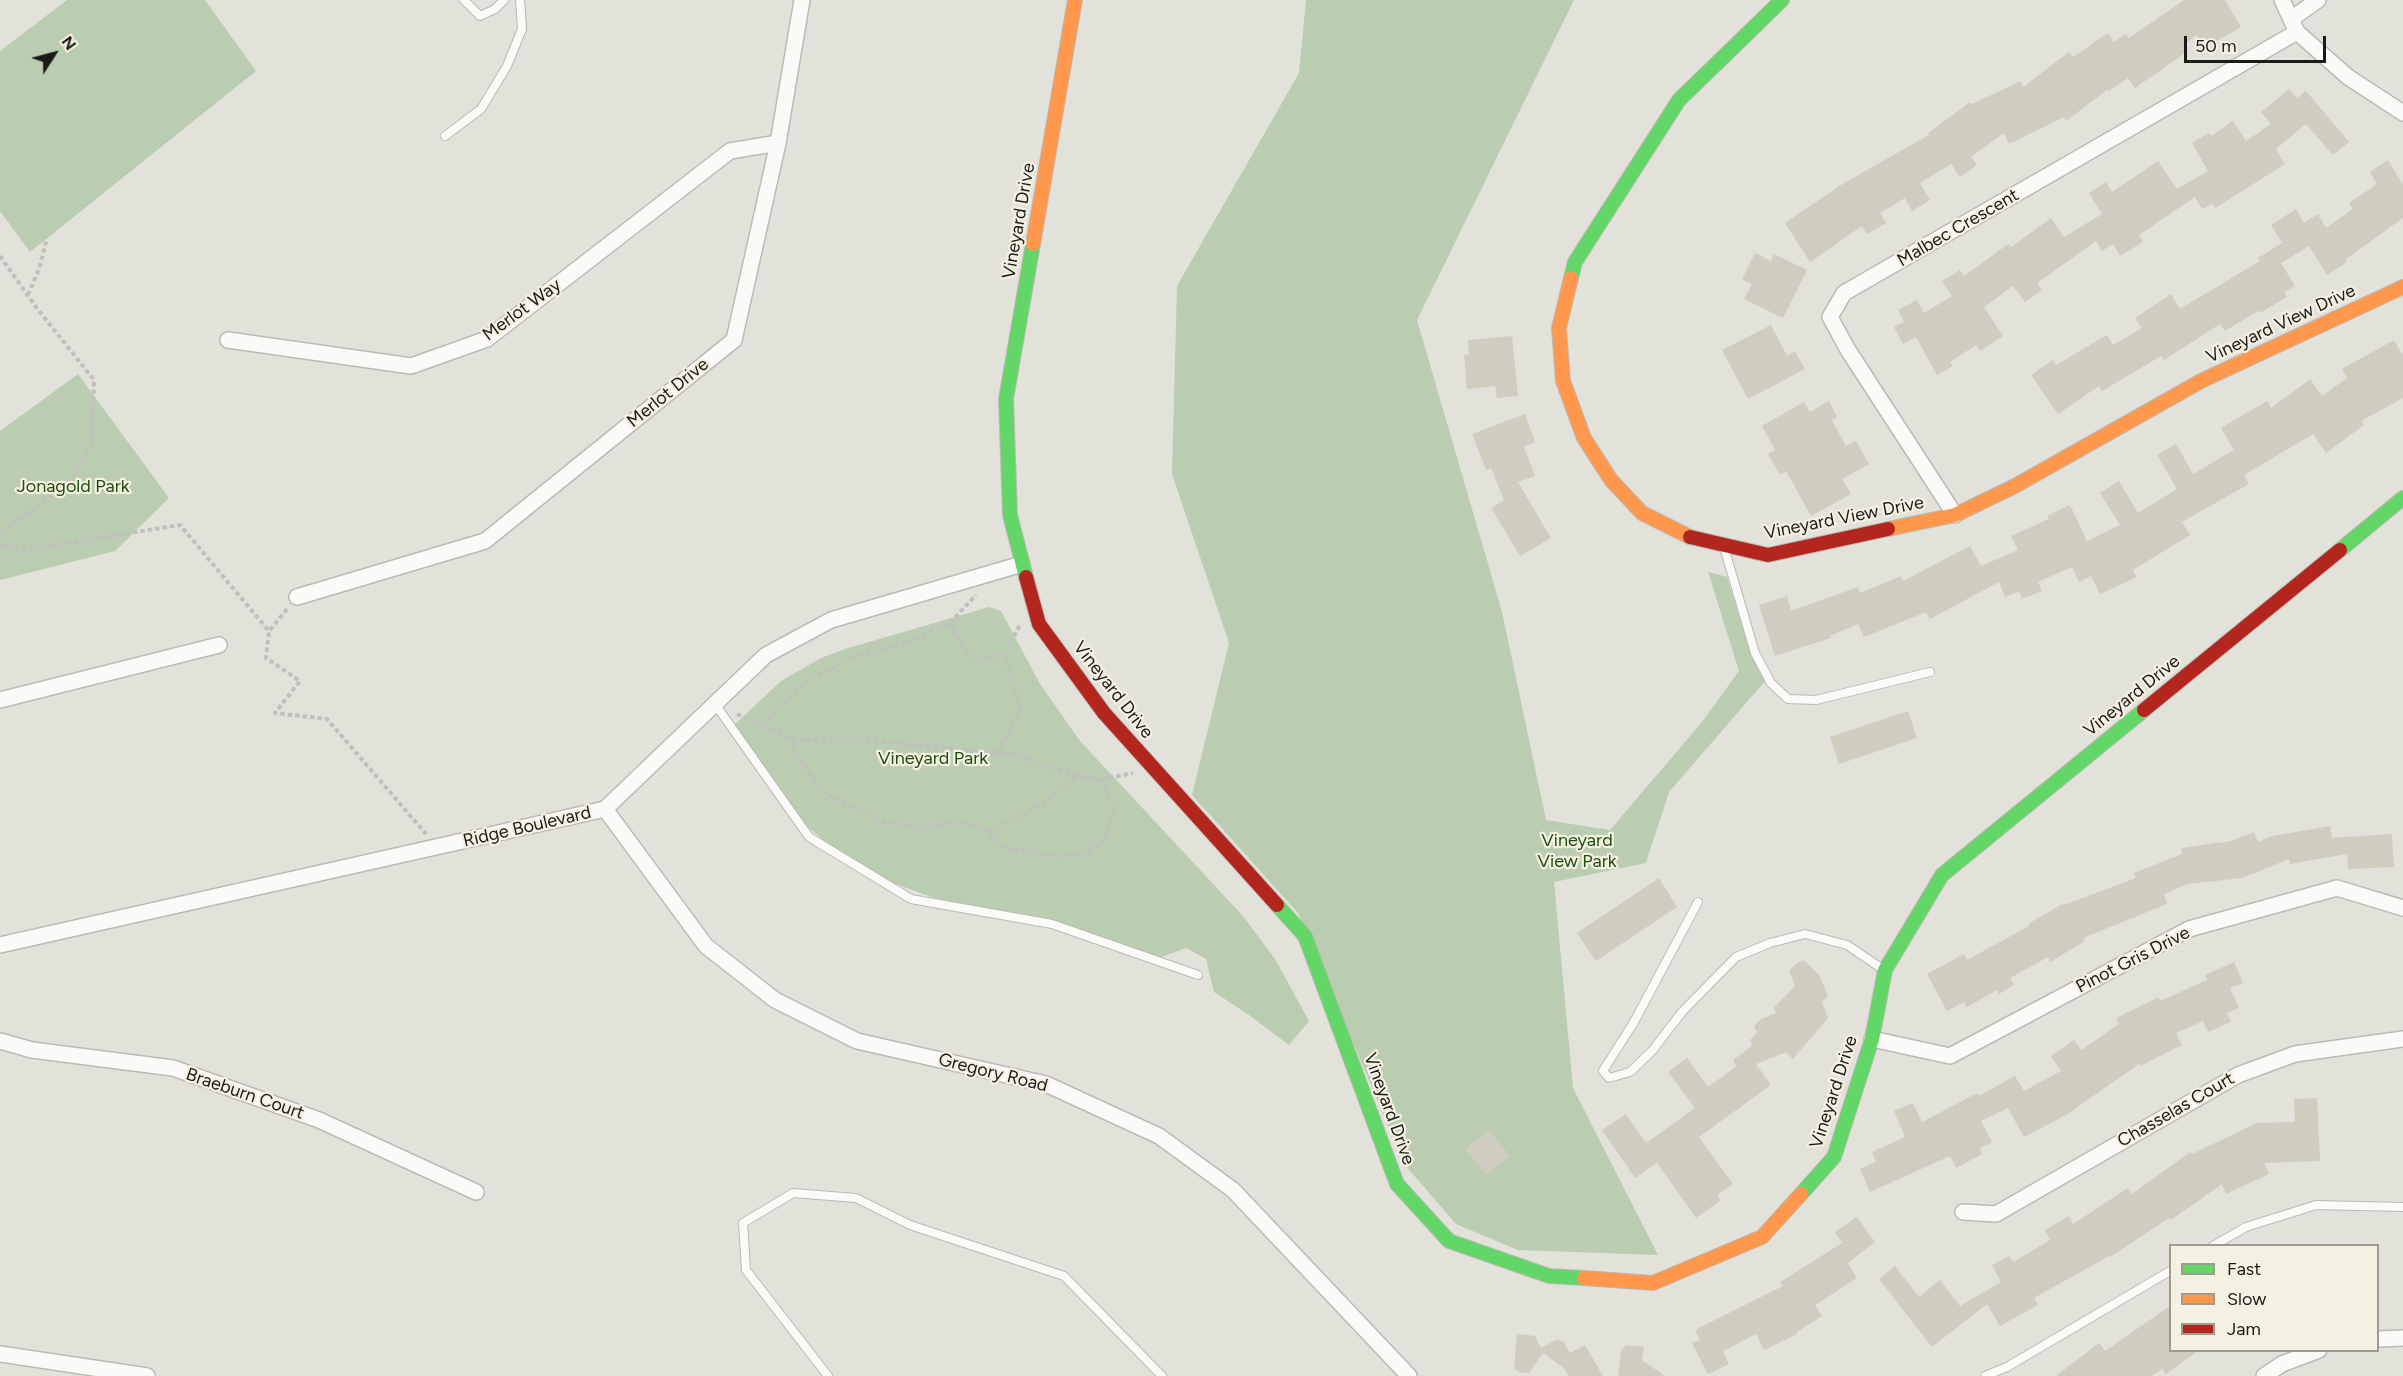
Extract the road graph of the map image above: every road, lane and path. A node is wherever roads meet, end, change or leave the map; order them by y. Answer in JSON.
{"nodes":[{"id":1,"x":464,"y":0,"type":"edge"},
{"id":2,"x":504,"y":0,"type":"edge"},
{"id":3,"x":520,"y":0,"type":"edge"},
{"id":4,"x":802,"y":0,"type":"edge"},
{"id":5,"x":1075,"y":0,"type":"edge"},
{"id":6,"x":1782,"y":0,"type":"edge"},
{"id":7,"x":2282,"y":0,"type":"edge"},
{"id":8,"x":2318,"y":0,"type":"edge"},
{"id":9,"x":2294,"y":26,"type":"junction"},
{"id":10,"x":2403,"y":113,"type":"edge"},
{"id":11,"x":446,"y":136,"type":"dead end"},
{"id":12,"x":778,"y":143,"type":"junction"},
{"id":13,"x":47,"y":238,"type":"dead end"},
{"id":14,"x":0,"y":256,"type":"edge"},
{"id":15,"x":2403,"y":287,"type":"edge"},
{"id":16,"x":28,"y":296,"type":"junction"},
{"id":17,"x":228,"y":340,"type":"dead end"},
{"id":18,"x":2403,"y":498,"type":"edge"},
{"id":19,"x":1954,"y":515,"type":"junction"},
{"id":20,"x":0,"y":534,"type":"edge"},
{"id":21,"x":0,"y":544,"type":"edge"},
{"id":22,"x":1724,"y":546,"type":"junction"},
{"id":23,"x":1022,"y":564,"type":"junction"},
{"id":24,"x":297,"y":597,"type":"joint"},
{"id":25,"x":1035,"y":608,"type":"junction"},
{"id":26,"x":269,"y":631,"type":"junction"},
{"id":27,"x":219,"y":645,"type":"dead end"},
{"id":28,"x":1004,"y":654,"type":"junction"},
{"id":29,"x":1930,"y":672,"type":"dead end"},
{"id":30,"x":0,"y":700,"type":"edge"},
{"id":31,"x":715,"y":704,"type":"junction"},
{"id":32,"x":764,"y":726,"type":"junction"},
{"id":33,"x":795,"y":740,"type":"junction"},
{"id":34,"x":998,"y":753,"type":"junction"},
{"id":35,"x":1154,"y":769,"type":"junction"},
{"id":36,"x":1076,"y":776,"type":"junction"},
{"id":37,"x":1100,"y":780,"type":"junction"},
{"id":38,"x":605,"y":809,"type":"junction"},
{"id":39,"x":988,"y":831,"type":"junction"},
{"id":40,"x":437,"y":847,"type":"junction"},
{"id":41,"x":1698,"y":902,"type":"dead end"},
{"id":42,"x":2403,"y":908,"type":"edge"},
{"id":43,"x":0,"y":945,"type":"edge"},
{"id":44,"x":1885,"y":970,"type":"junction"},
{"id":45,"x":1198,"y":975,"type":"dead end"},
{"id":46,"x":1872,"y":1039,"type":"junction"},
{"id":47,"x":2403,"y":1039,"type":"edge"},
{"id":48,"x":0,"y":1041,"type":"edge"},
{"id":49,"x":476,"y":1192,"type":"dead end"},
{"id":50,"x":2403,"y":1207,"type":"edge"},
{"id":51,"x":1963,"y":1212,"type":"dead end"},
{"id":52,"x":2215,"y":1244,"type":"edge"},
{"id":53,"x":2169,"y":1272,"type":"edge"},
{"id":54,"x":2403,"y":1338,"type":"edge"},
{"id":55,"x":2379,"y":1339,"type":"edge"},
{"id":56,"x":2314,"y":1352,"type":"edge"},
{"id":57,"x":0,"y":1354,"type":"edge"},
{"id":58,"x":147,"y":1376,"type":"edge"},
{"id":59,"x":828,"y":1376,"type":"edge"},
{"id":60,"x":1162,"y":1376,"type":"edge"},
{"id":61,"x":1408,"y":1376,"type":"edge"},
{"id":62,"x":1985,"y":1376,"type":"edge"},
{"id":63,"x":2264,"y":1376,"type":"edge"}],
"edges":[{"from":1,"to":2,"type":"lane"},
{"from":3,"to":11,"type":"lane"},
{"from":4,"to":12,"type":"street","name":"Merlot Drive"},
{"from":5,"to":23,"type":"street","name":"Vineyard Drive"},
{"from":6,"to":22,"type":"street","name":"Vineyard View Drive"},
{"from":7,"to":9,"type":"street"},
{"from":8,"to":9,"type":"street"},
{"from":9,"to":10,"type":"street"},
{"from":9,"to":19,"type":"street","name":"Malbec Crescent"},
{"from":12,"to":17,"type":"street","name":"Merlot Way"},
{"from":12,"to":24,"type":"street","name":"Merlot Drive"},
{"from":13,"to":16,"type":"path"},
{"from":14,"to":16,"type":"path"},
{"from":15,"to":19,"type":"street","name":"Vineyard View Drive"},
{"from":16,"to":20,"type":"path"},
{"from":18,"to":44,"type":"street","name":"Vineyard Drive"},
{"from":19,"to":22,"type":"street","name":"Vineyard View Drive"},
{"from":21,"to":26,"type":"path"},
{"from":22,"to":29,"type":"lane"},
{"from":23,"to":25,"type":"street","name":"Vineyard Drive"},
{"from":23,"to":31,"type":"street","name":"Ridge Boulevard"},
{"from":24,"to":26,"type":"path"},
{"from":25,"to":28,"type":"path"},
{"from":25,"to":35,"type":"street","name":"Vineyard Drive"},
{"from":26,"to":40,"type":"path"},
{"from":27,"to":30,"type":"street"},
{"from":28,"to":32,"type":"path"},
{"from":28,"to":34,"type":"path"},
{"from":31,"to":32,"type":"path"},
{"from":31,"to":38,"type":"street","name":"Ridge Boulevard"},
{"from":31,"to":45,"type":"lane"},
{"from":32,"to":33,"type":"path"},
{"from":33,"to":34,"type":"path"},
{"from":33,"to":39,"type":"path"},
{"from":34,"to":36,"type":"path"},
{"from":35,"to":37,"type":"path"},
{"from":35,"to":46,"type":"street","name":"Vineyard Drive"},
{"from":36,"to":37,"type":"path"},
{"from":36,"to":39,"type":"path"},
{"from":37,"to":39,"type":"path"},
{"from":38,"to":40,"type":"street","name":"Ridge Boulevard"},
{"from":38,"to":61,"type":"street","name":"Gregory Road"},
{"from":40,"to":43,"type":"street","name":"Ridge Boulevard"},
{"from":41,"to":44,"type":"lane"},
{"from":42,"to":46,"type":"street","name":"Pinot Gris Drive"},
{"from":44,"to":46,"type":"street","name":"Vineyard Drive"},
{"from":47,"to":51,"type":"street","name":"Chasselas Court"},
{"from":48,"to":49,"type":"street","name":"Braeburn Court"},
{"from":50,"to":52,"type":"lane"},
{"from":53,"to":62,"type":"lane"},
{"from":54,"to":55,"type":"street"},
{"from":56,"to":63,"type":"street"},
{"from":57,"to":58,"type":"street"},
{"from":59,"to":60,"type":"lane"}]}
